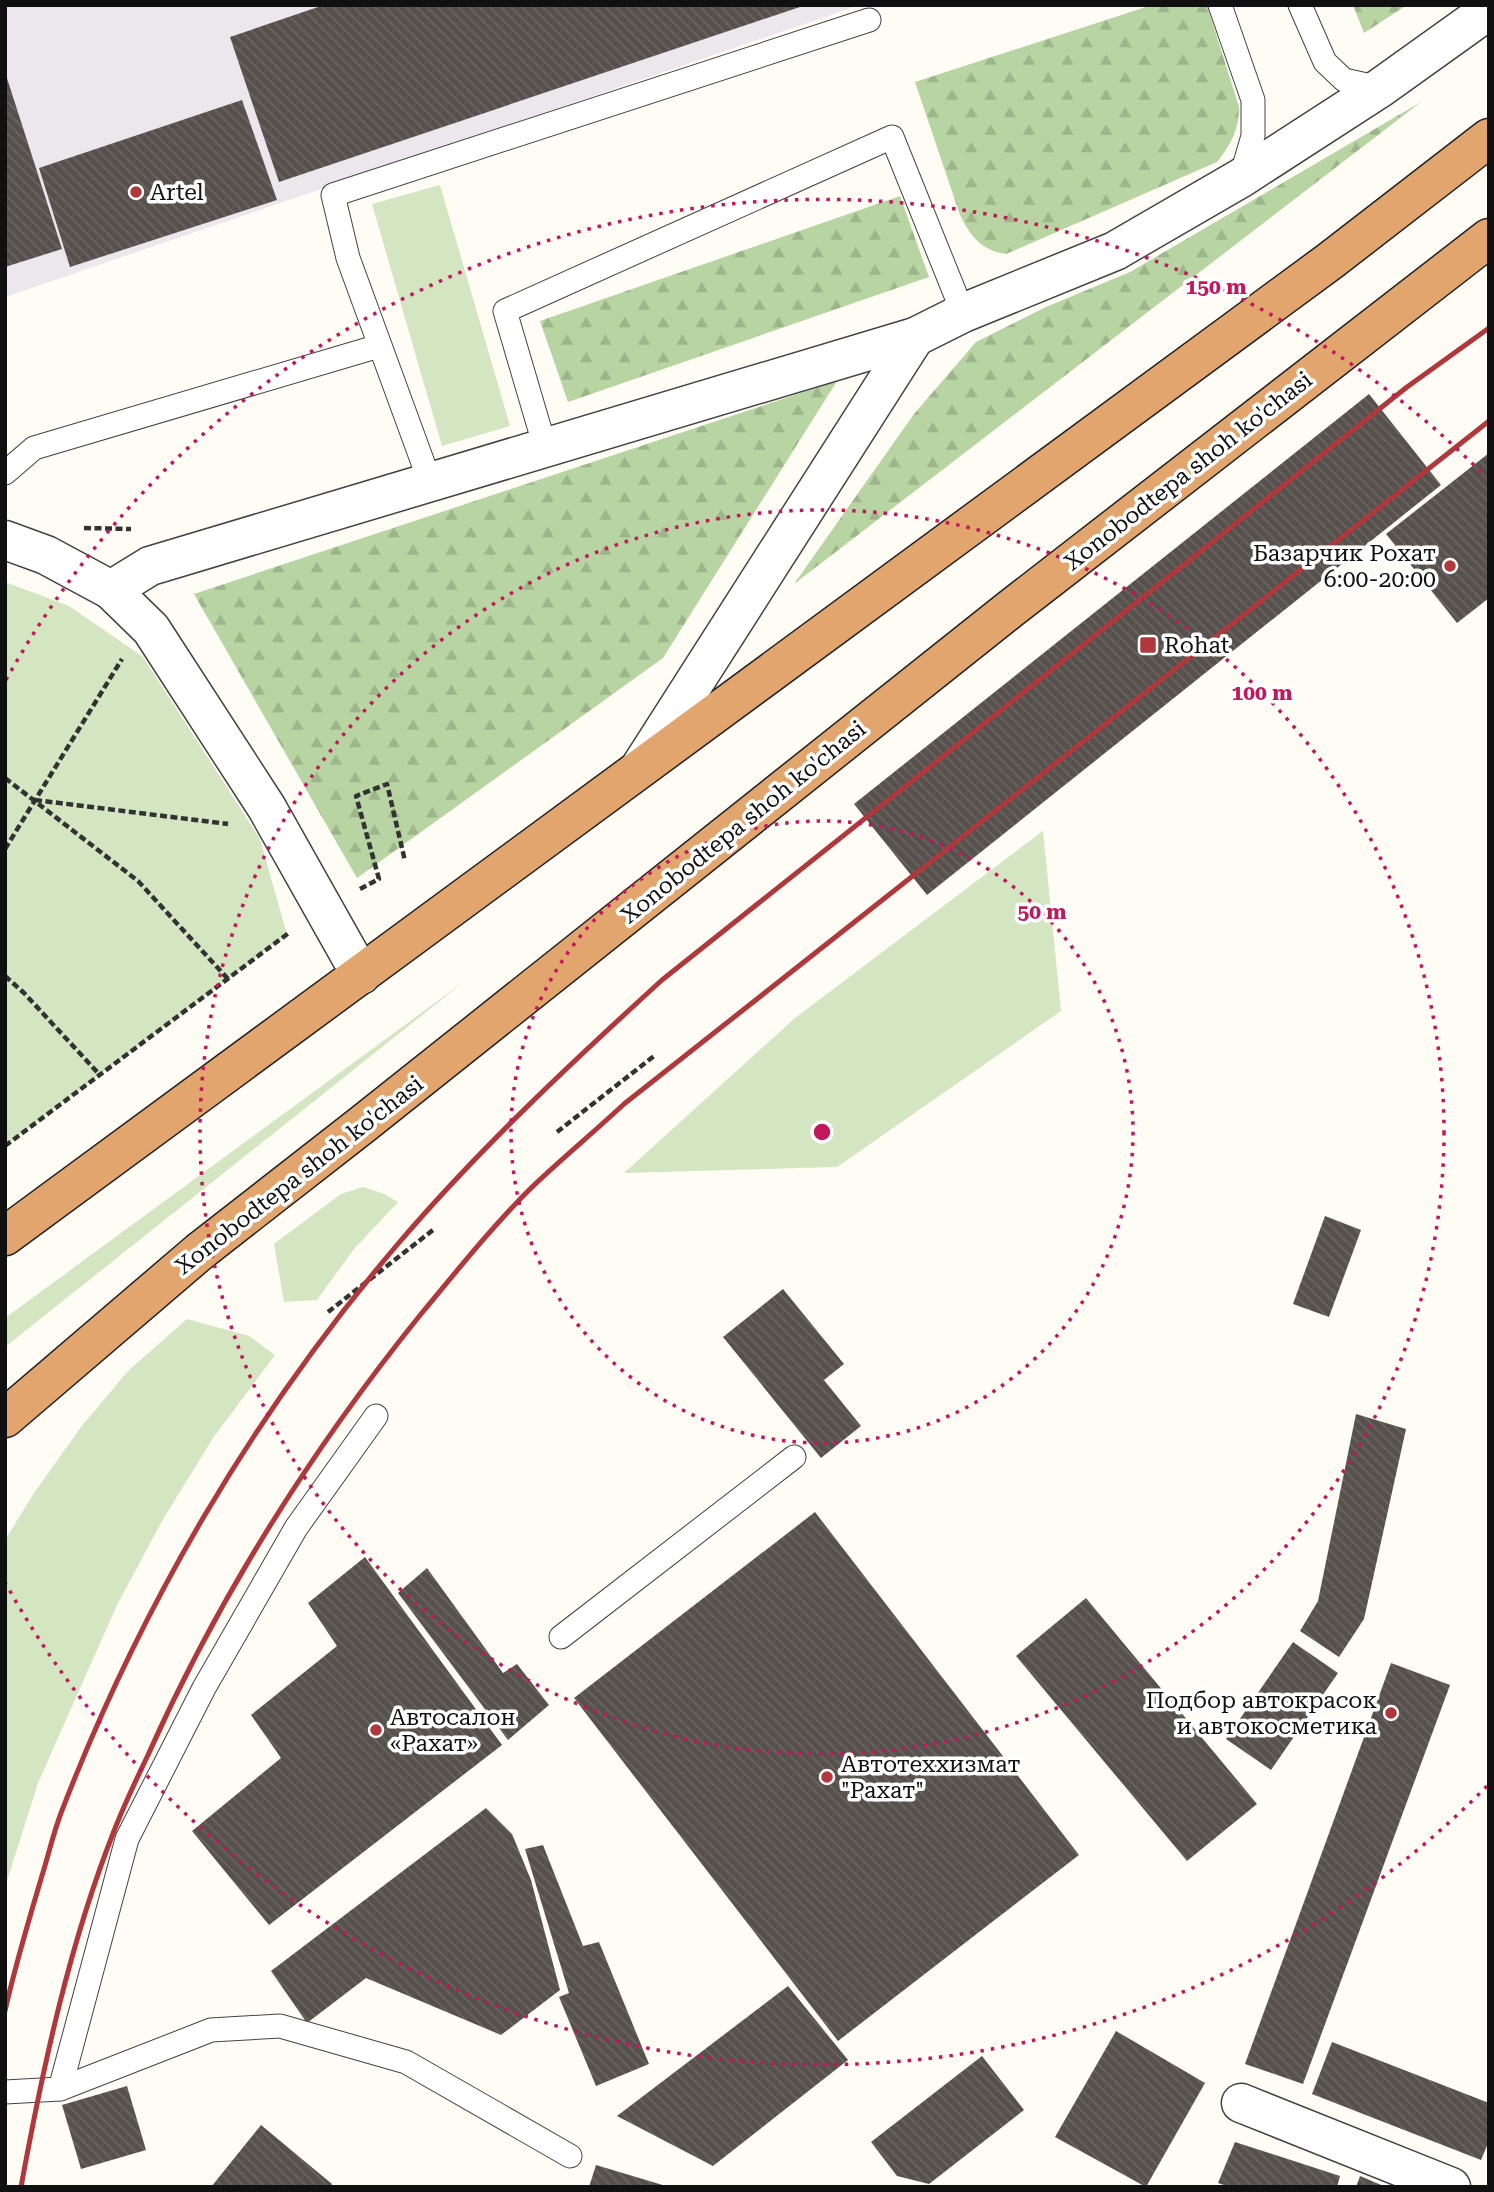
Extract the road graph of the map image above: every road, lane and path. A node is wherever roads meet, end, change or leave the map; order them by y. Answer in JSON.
{"nodes":[{"id":1,"x":1220,"y":5,"type":"edge"},
{"id":2,"x":1300,"y":5,"type":"edge"},
{"id":3,"x":1489,"y":10,"type":"edge"},
{"id":4,"x":869,"y":20,"type":"dead end"},
{"id":5,"x":1380,"y":88,"type":"junction"},
{"id":6,"x":1489,"y":138,"type":"edge"},
{"id":7,"x":1241,"y":178,"type":"junction"},
{"id":8,"x":1489,"y":238,"type":"edge"},
{"id":9,"x":963,"y":313,"type":"junction"},
{"id":10,"x":915,"y":337,"type":"junction"},
{"id":11,"x":379,"y":346,"type":"junction"},
{"id":12,"x":545,"y":447,"type":"junction"},
{"id":13,"x":5,"y":473,"type":"edge"},
{"id":14,"x":430,"y":482,"type":"junction"},
{"id":15,"x":5,"y":540,"type":"edge"},
{"id":16,"x":111,"y":590,"type":"junction"},
{"id":17,"x":150,"y":629,"type":"junction"},
{"id":18,"x":638,"y":771,"type":"junction"},
{"id":19,"x":5,"y":778,"type":"edge"},
{"id":20,"x":34,"y":800,"type":"junction"},
{"id":21,"x":280,"y":831,"type":"junction"},
{"id":22,"x":5,"y":849,"type":"edge"},
{"id":23,"x":405,"y":861,"type":"dead end"},
{"id":24,"x":379,"y":879,"type":"dead end"},
{"id":25,"x":322,"y":906,"type":"junction"},
{"id":26,"x":361,"y":975,"type":"junction"},
{"id":27,"x":5,"y":976,"type":"edge"},
{"id":28,"x":228,"y":979,"type":"junction"},
{"id":29,"x":654,"y":1056,"type":"dead end"},
{"id":30,"x":99,"y":1074,"type":"junction"},
{"id":31,"x":557,"y":1132,"type":"dead end"},
{"id":32,"x":5,"y":1146,"type":"edge"},
{"id":33,"x":433,"y":1230,"type":"dead end"},
{"id":34,"x":5,"y":1236,"type":"edge"},
{"id":35,"x":328,"y":1312,"type":"dead end"},
{"id":36,"x":376,"y":1416,"type":"dead end"},
{"id":37,"x":5,"y":1418,"type":"edge"},
{"id":38,"x":794,"y":1457,"type":"dead end"},
{"id":39,"x":561,"y":1637,"type":"dead end"},
{"id":40,"x":60,"y":2089,"type":"junction"},
{"id":41,"x":5,"y":2092,"type":"edge"},
{"id":42,"x":1241,"y":2103,"type":"dead end"},
{"id":43,"x":570,"y":2155,"type":"dead end"},
{"id":44,"x":1451,"y":2187,"type":"edge"}],
"edges":[{"from":1,"to":7,"type":"lane"},
{"from":2,"to":5,"type":"lane"},
{"from":3,"to":5,"type":"street"},
{"from":4,"to":11,"type":"lane"},
{"from":5,"to":7,"type":"street"},
{"from":6,"to":18,"type":"highway"},
{"from":7,"to":9,"type":"street"},
{"from":8,"to":37,"type":"highway","name":"Xonobodtepa shoh ko'chasi"},
{"from":9,"to":10,"type":"street"},
{"from":9,"to":12,"type":"lane"},
{"from":10,"to":12,"type":"street"},
{"from":10,"to":18,"type":"street"},
{"from":11,"to":13,"type":"lane"},
{"from":11,"to":14,"type":"lane"},
{"from":12,"to":14,"type":"street"},
{"from":14,"to":16,"type":"street"},
{"from":15,"to":16,"type":"street"},
{"from":16,"to":17,"type":"street"},
{"from":17,"to":20,"type":"path"},
{"from":17,"to":21,"type":"street"},
{"from":18,"to":26,"type":"highway"},
{"from":19,"to":20,"type":"path"},
{"from":20,"to":21,"type":"path"},
{"from":20,"to":22,"type":"path"},
{"from":20,"to":28,"type":"path"},
{"from":21,"to":25,"type":"street"},
{"from":23,"to":24,"type":"path"},
{"from":25,"to":26,"type":"street"},
{"from":25,"to":28,"type":"path"},
{"from":26,"to":34,"type":"highway"},
{"from":27,"to":30,"type":"path"},
{"from":28,"to":30,"type":"path"},
{"from":29,"to":31,"type":"path"},
{"from":30,"to":32,"type":"path"},
{"from":33,"to":35,"type":"path"},
{"from":36,"to":40,"type":"lane"},
{"from":38,"to":39,"type":"lane"},
{"from":40,"to":41,"type":"lane"},
{"from":40,"to":43,"type":"lane"},
{"from":42,"to":44,"type":"street"}]}
